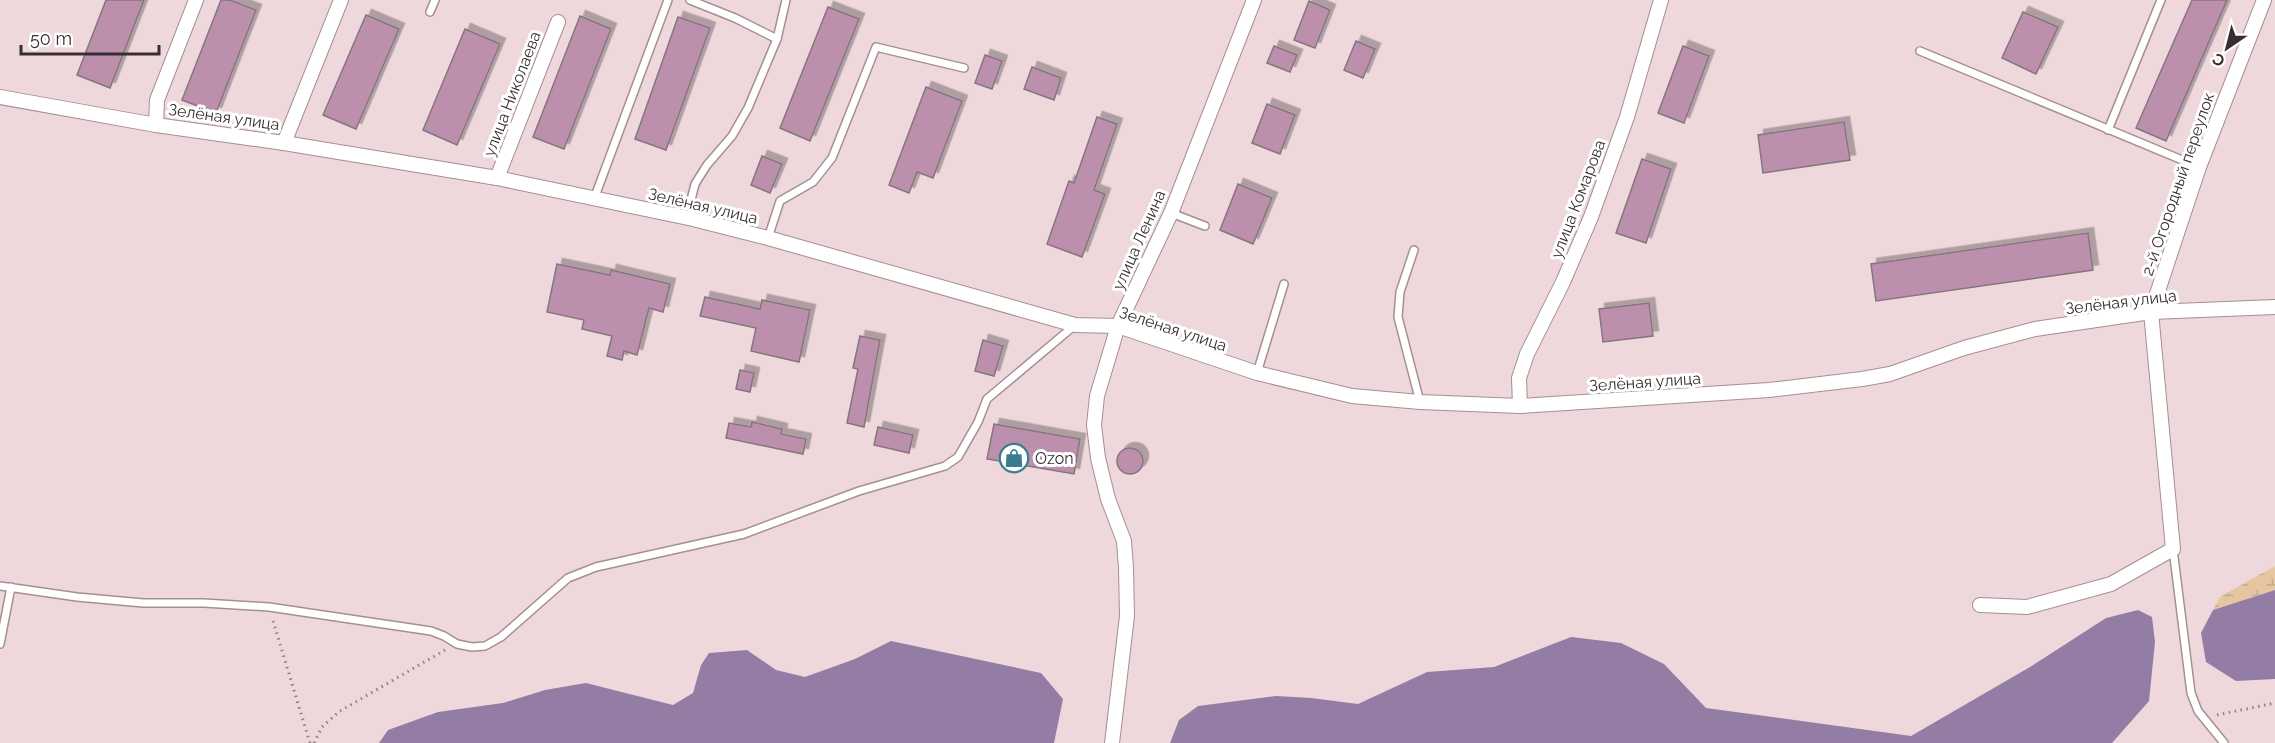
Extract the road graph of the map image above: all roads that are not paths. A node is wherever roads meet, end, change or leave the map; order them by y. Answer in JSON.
{"nodes":[{"id":1,"x":196,"y":0,"type":"edge"},
{"id":2,"x":341,"y":0,"type":"edge"},
{"id":3,"x":435,"y":0,"type":"edge"},
{"id":4,"x":668,"y":0,"type":"edge"},
{"id":5,"x":690,"y":0,"type":"edge"},
{"id":6,"x":786,"y":0,"type":"edge"},
{"id":7,"x":1254,"y":0,"type":"edge"},
{"id":8,"x":1661,"y":0,"type":"edge"},
{"id":9,"x":2161,"y":0,"type":"edge"},
{"id":10,"x":2264,"y":0,"type":"edge"},
{"id":11,"x":430,"y":12,"type":"dead end"},
{"id":12,"x":558,"y":22,"type":"dead end"},
{"id":13,"x":777,"y":39,"type":"junction"},
{"id":14,"x":1920,"y":51,"type":"dead end"},
{"id":15,"x":964,"y":68,"type":"dead end"},
{"id":16,"x":0,"y":97,"type":"edge"},
{"id":17,"x":156,"y":125,"type":"junction"},
{"id":18,"x":2108,"y":130,"type":"junction"},
{"id":19,"x":284,"y":143,"type":"junction"},
{"id":20,"x":2199,"y":167,"type":"junction"},
{"id":21,"x":497,"y":178,"type":"junction"},
{"id":22,"x":594,"y":199,"type":"junction"},
{"id":23,"x":1171,"y":213,"type":"junction"},
{"id":24,"x":693,"y":219,"type":"junction"},
{"id":25,"x":1204,"y":226,"type":"dead end"},
{"id":26,"x":768,"y":238,"type":"junction"},
{"id":27,"x":1414,"y":250,"type":"dead end"},
{"id":28,"x":1284,"y":284,"type":"dead end"},
{"id":29,"x":2275,"y":307,"type":"edge"},
{"id":30,"x":2151,"y":312,"type":"junction"},
{"id":31,"x":1075,"y":325,"type":"junction"},
{"id":32,"x":1118,"y":326,"type":"junction"},
{"id":33,"x":1257,"y":374,"type":"junction"},
{"id":34,"x":1420,"y":402,"type":"junction"},
{"id":35,"x":1520,"y":406,"type":"junction"},
{"id":36,"x":2173,"y":549,"type":"junction"},
{"id":37,"x":0,"y":586,"type":"edge"},
{"id":38,"x":11,"y":587,"type":"junction"},
{"id":39,"x":1980,"y":605,"type":"dead end"},
{"id":40,"x":0,"y":644,"type":"edge"},
{"id":41,"x":1112,"y":743,"type":"edge"},
{"id":42,"x":2224,"y":743,"type":"edge"}],
"edges":[{"from":1,"to":17,"type":"street"},
{"from":2,"to":19,"type":"street"},
{"from":3,"to":11,"type":"lane"},
{"from":4,"to":22,"type":"lane"},
{"from":5,"to":13,"type":"lane"},
{"from":6,"to":13,"type":"lane"},
{"from":7,"to":23,"type":"street","name":"улица Ленина"},
{"from":8,"to":35,"type":"street","name":"улица Комарова"},
{"from":9,"to":18,"type":"lane"},
{"from":10,"to":20,"type":"street","name":"2-й Огородный переулок"},
{"from":12,"to":21,"type":"street","name":"улица Николаева"},
{"from":13,"to":24,"type":"lane"},
{"from":14,"to":18,"type":"lane"},
{"from":15,"to":26,"type":"lane"},
{"from":16,"to":17,"type":"street","name":"Зелёная улица"},
{"from":17,"to":19,"type":"street","name":"Зелёная улица"},
{"from":18,"to":20,"type":"lane"},
{"from":19,"to":21,"type":"street","name":"Зелёная улица"},
{"from":20,"to":30,"type":"street","name":"2-й Огородный переулок"},
{"from":21,"to":22,"type":"street","name":"Зелёная улица"},
{"from":22,"to":24,"type":"street","name":"Зелёная улица"},
{"from":23,"to":25,"type":"lane"},
{"from":23,"to":32,"type":"street","name":"улица Ленина"},
{"from":24,"to":26,"type":"street","name":"Зелёная улица"},
{"from":26,"to":31,"type":"street","name":"Зелёная улица"},
{"from":27,"to":34,"type":"lane"},
{"from":28,"to":33,"type":"lane"},
{"from":29,"to":30,"type":"street","name":"Зелёная улица"},
{"from":30,"to":35,"type":"street","name":"Зелёная улица"},
{"from":30,"to":36,"type":"street"},
{"from":31,"to":32,"type":"street","name":"Зелёная улица"},
{"from":31,"to":38,"type":"lane"},
{"from":32,"to":33,"type":"street","name":"Зелёная улица"},
{"from":32,"to":41,"type":"street","name":"улица Ленина"},
{"from":33,"to":34,"type":"street","name":"Зелёная улица"},
{"from":34,"to":35,"type":"street","name":"Зелёная улица"},
{"from":36,"to":39,"type":"street"},
{"from":36,"to":42,"type":"lane"},
{"from":37,"to":38,"type":"lane"},
{"from":38,"to":40,"type":"lane"}]}
